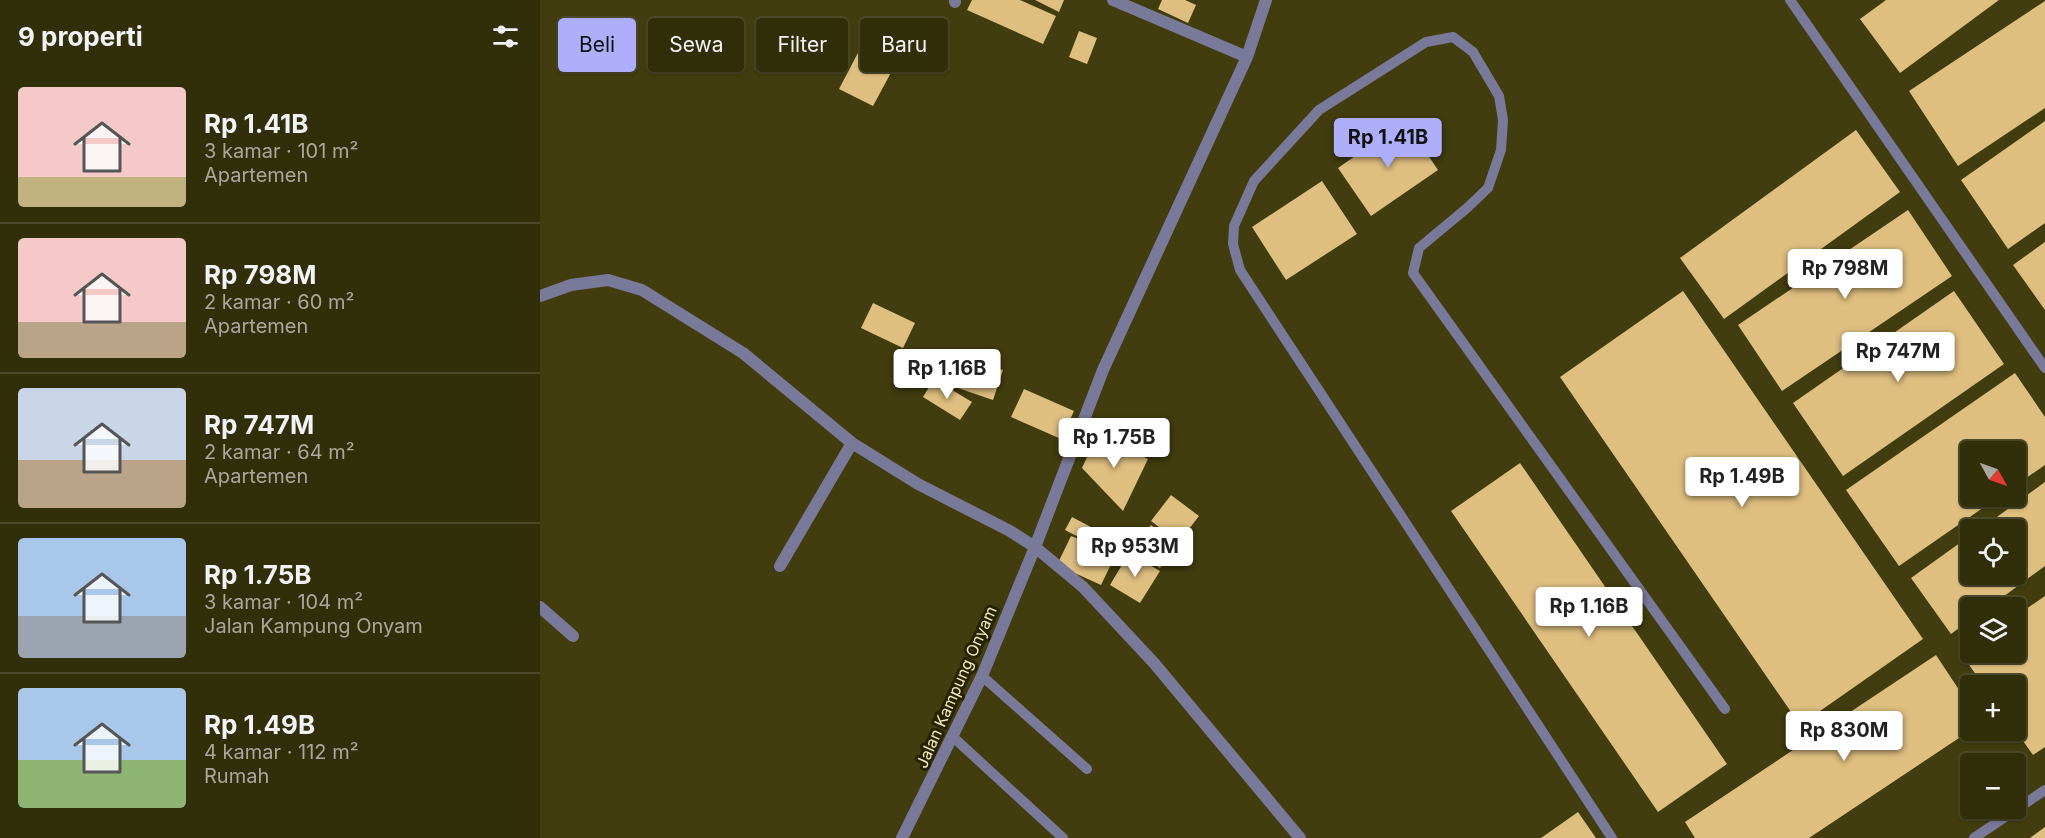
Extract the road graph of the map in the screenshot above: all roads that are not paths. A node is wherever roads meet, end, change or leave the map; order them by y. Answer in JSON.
{"nodes":[{"id":1,"x":1113,"y":0,"type":"edge"},
{"id":2,"x":1266,"y":0,"type":"edge"},
{"id":3,"x":1790,"y":0,"type":"edge"},
{"id":4,"x":1247,"y":57,"type":"junction"},
{"id":5,"x":540,"y":296,"type":"edge"},
{"id":6,"x":2045,"y":368,"type":"edge"},
{"id":7,"x":852,"y":443,"type":"junction"},
{"id":8,"x":1035,"y":547,"type":"junction"},
{"id":9,"x":780,"y":566,"type":"dead end"},
{"id":10,"x":540,"y":607,"type":"edge"},
{"id":11,"x":573,"y":636,"type":"dead end"},
{"id":12,"x":982,"y":676,"type":"junction"},
{"id":13,"x":1725,"y":709,"type":"dead end"},
{"id":14,"x":953,"y":737,"type":"junction"},
{"id":15,"x":1087,"y":769,"type":"dead end"},
{"id":16,"x":2045,"y":790,"type":"edge"},
{"id":17,"x":902,"y":838,"type":"edge"},
{"id":18,"x":1063,"y":838,"type":"edge"},
{"id":19,"x":1299,"y":838,"type":"edge"},
{"id":20,"x":1612,"y":838,"type":"edge"},
{"id":21,"x":1974,"y":838,"type":"edge"}],
"edges":[{"from":1,"to":4,"type":"street"},
{"from":2,"to":4,"type":"street","name":"Jalan Kampung Onyam"},
{"from":3,"to":6,"type":"lane"},
{"from":4,"to":8,"type":"street","name":"Jalan Kampung Onyam"},
{"from":5,"to":7,"type":"street"},
{"from":7,"to":8,"type":"street"},
{"from":7,"to":9,"type":"street"},
{"from":8,"to":12,"type":"street","name":"Jalan Kampung Onyam"},
{"from":8,"to":19,"type":"street"},
{"from":10,"to":11,"type":"street"},
{"from":12,"to":14,"type":"street","name":"Jalan Kampung Onyam"},
{"from":12,"to":15,"type":"lane"},
{"from":13,"to":20,"type":"lane"},
{"from":14,"to":17,"type":"street","name":"Jalan Kampung Onyam"},
{"from":14,"to":18,"type":"lane"},
{"from":16,"to":21,"type":"lane"}]}
